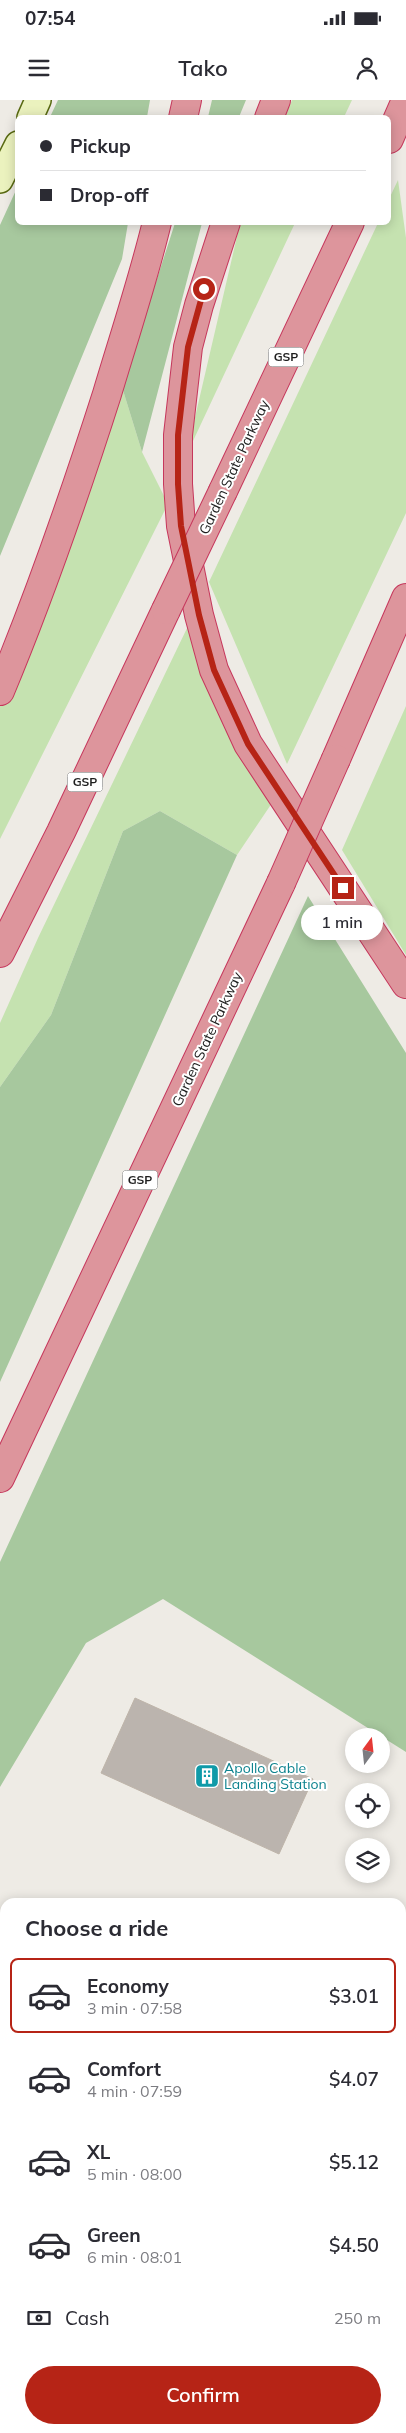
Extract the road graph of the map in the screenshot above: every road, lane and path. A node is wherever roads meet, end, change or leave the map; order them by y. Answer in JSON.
{"nodes":[{"id":1,"x":38,"y":100,"type":"edge"},
{"id":2,"x":187,"y":100,"type":"edge"},
{"id":3,"x":276,"y":100,"type":"edge"},
{"id":4,"x":406,"y":100,"type":"edge"},
{"id":5,"x":31,"y":115,"type":"edge"},
{"id":6,"x":184,"y":115,"type":"edge"},
{"id":7,"x":270,"y":115,"type":"edge"},
{"id":8,"x":391,"y":134,"type":"edge"},
{"id":9,"x":15,"y":150,"type":"edge"},
{"id":10,"x":0,"y":180,"type":"edge"},
{"id":11,"x":156,"y":225,"type":"edge"},
{"id":12,"x":225,"y":225,"type":"edge"},
{"id":13,"x":349,"y":225,"type":"edge"},
{"id":14,"x":406,"y":598,"type":"edge"},
{"id":15,"x":0,"y":691,"type":"edge"},
{"id":16,"x":0,"y":953,"type":"edge"},
{"id":17,"x":406,"y":984,"type":"edge"},
{"id":18,"x":0,"y":1478,"type":"edge"}],
"edges":[{"from":1,"to":5,"type":"street"},
{"from":2,"to":6,"type":"highway"},
{"from":3,"to":7,"type":"highway"},
{"from":4,"to":8,"type":"highway"},
{"from":9,"to":10,"type":"street"},
{"from":11,"to":15,"type":"highway"},
{"from":12,"to":17,"type":"highway"},
{"from":13,"to":16,"type":"highway","name":"Garden State Parkway","number":"GSP","bridge":true},
{"from":14,"to":18,"type":"highway","name":"Garden State Parkway","number":"GSP","bridge":true}]}
